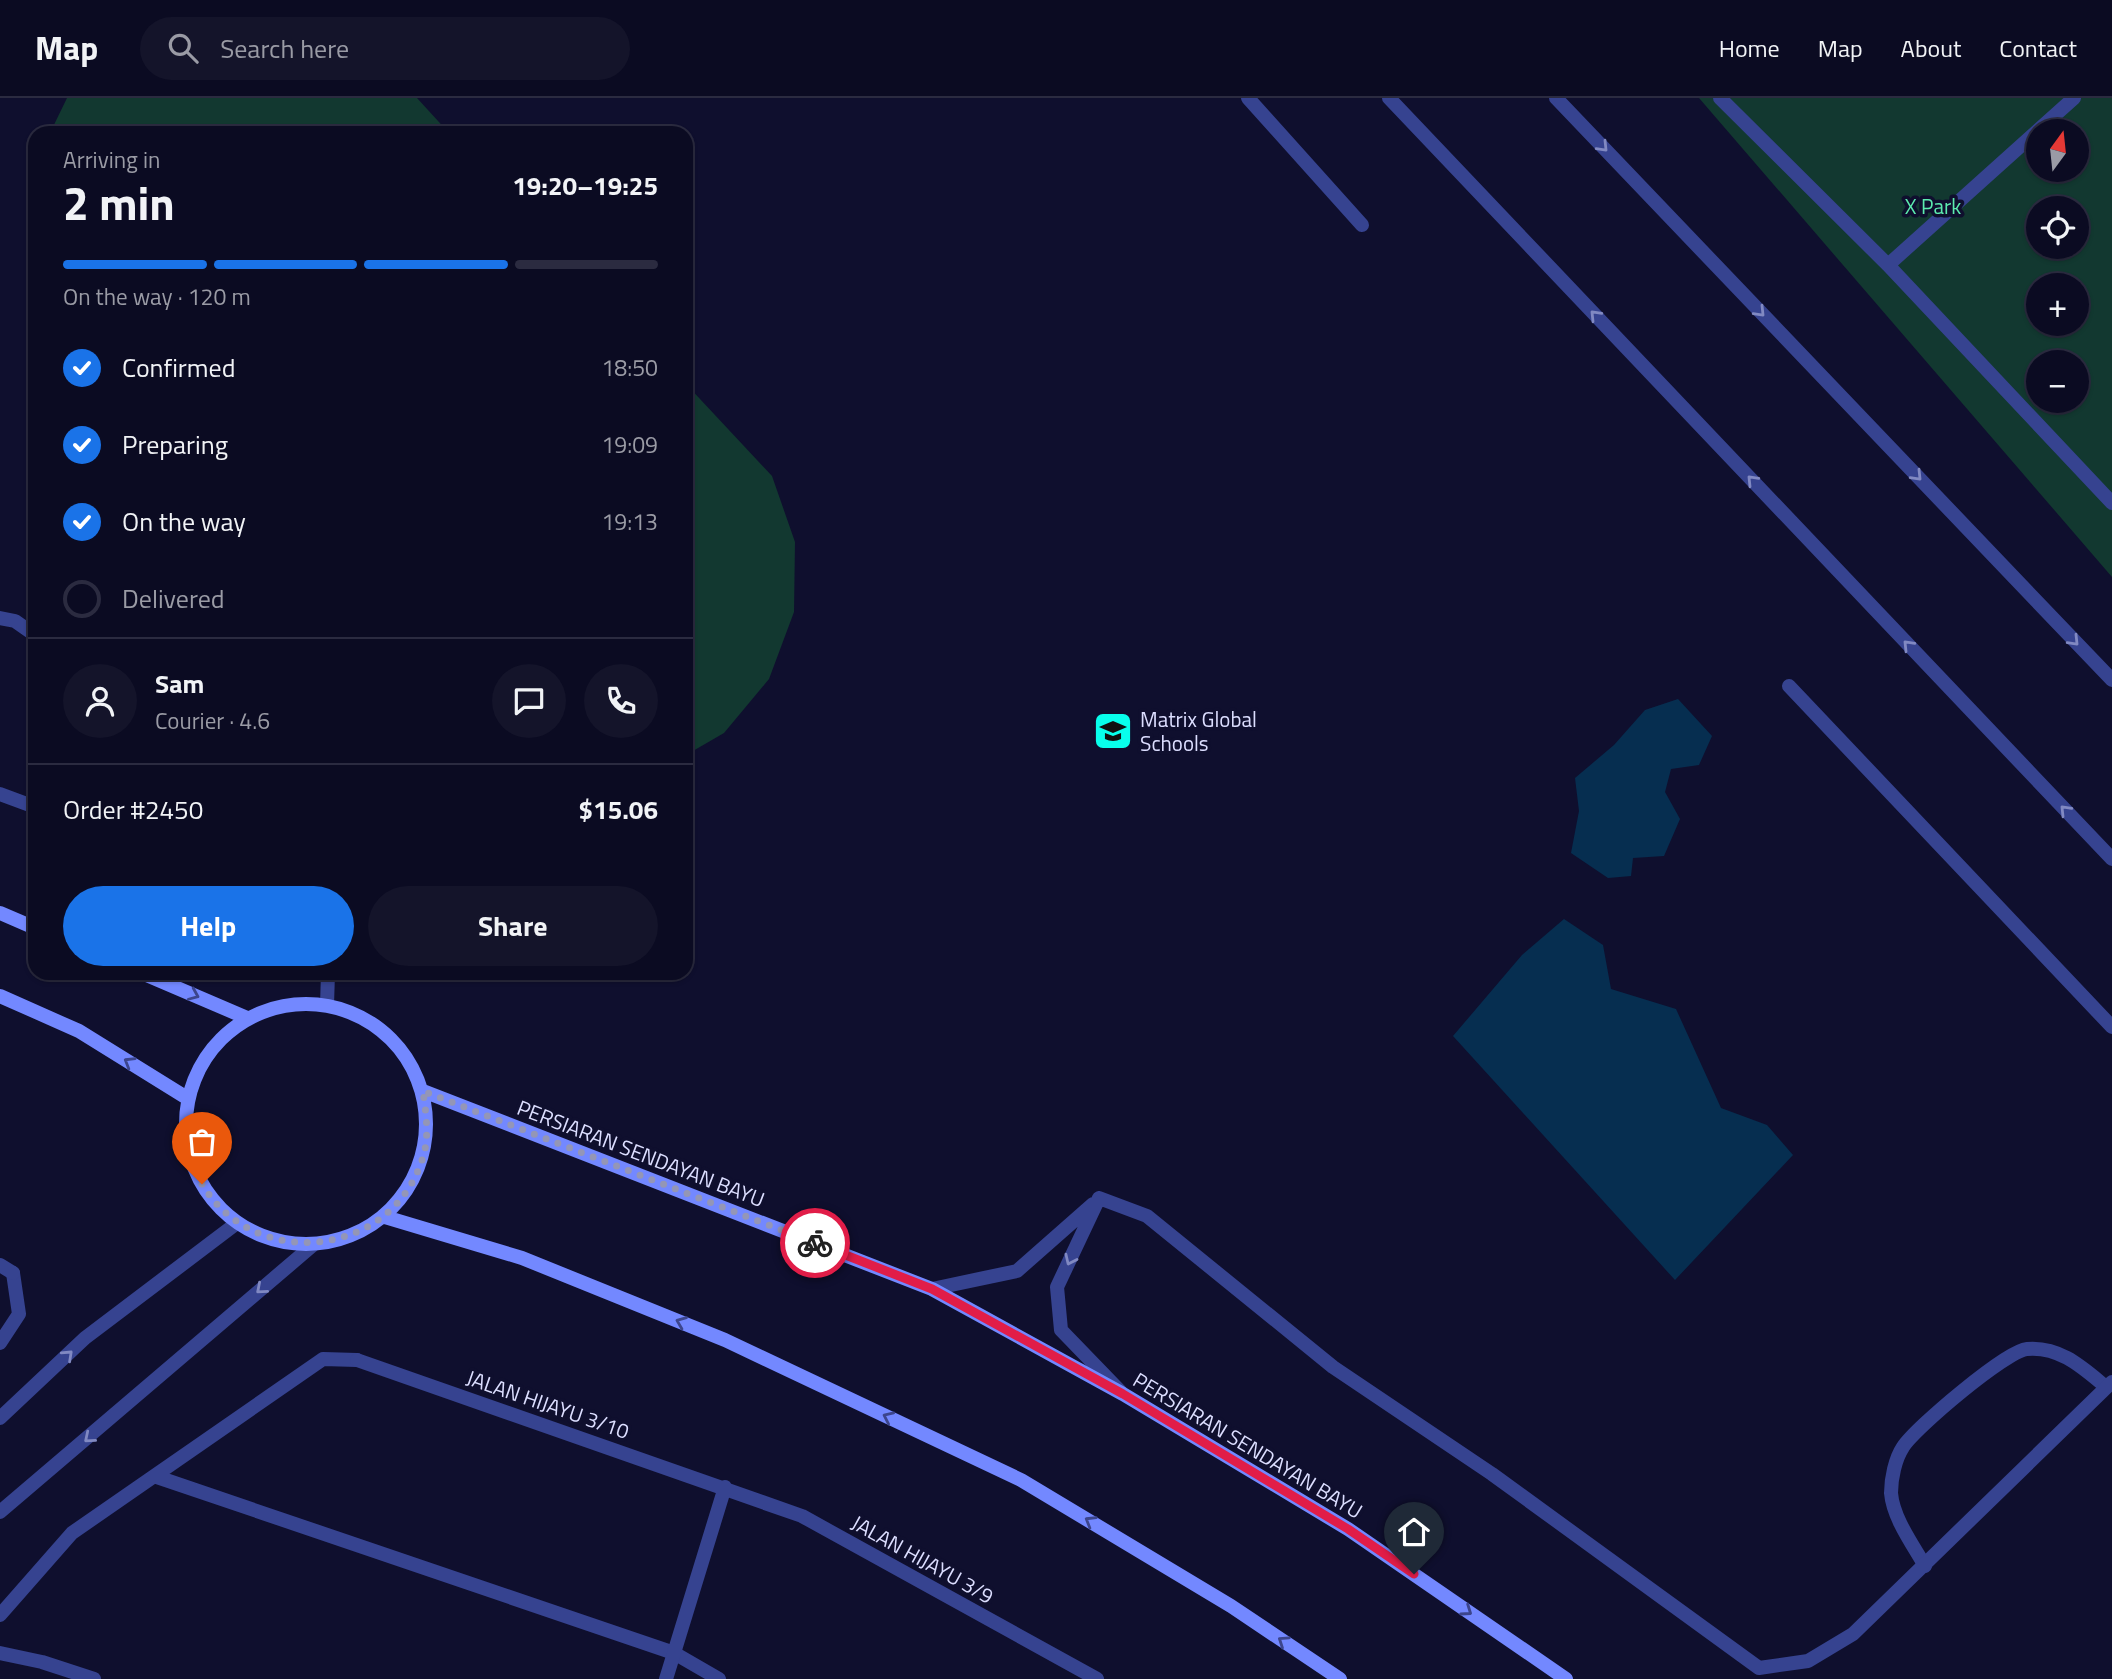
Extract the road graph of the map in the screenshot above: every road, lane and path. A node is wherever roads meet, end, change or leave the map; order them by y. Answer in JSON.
{"nodes":[{"id":1,"x":1248,"y":98,"type":"edge"},
{"id":2,"x":1389,"y":98,"type":"edge"},
{"id":3,"x":1556,"y":98,"type":"edge"},
{"id":4,"x":1720,"y":98,"type":"edge"},
{"id":5,"x":2074,"y":98,"type":"edge"},
{"id":6,"x":1362,"y":225,"type":"dead end"},
{"id":7,"x":1888,"y":265,"type":"junction"},
{"id":8,"x":2112,"y":503,"type":"edge"},
{"id":9,"x":0,"y":618,"type":"edge"},
{"id":10,"x":28,"y":630,"type":"edge"},
{"id":11,"x":2112,"y":680,"type":"edge"},
{"id":12,"x":1789,"y":686,"type":"dead end"},
{"id":13,"x":0,"y":794,"type":"edge"},
{"id":14,"x":28,"y":804,"type":"edge"},
{"id":15,"x":2112,"y":859,"type":"edge"},
{"id":16,"x":0,"y":913,"type":"edge"},
{"id":17,"x":28,"y":925,"type":"edge"},
{"id":18,"x":158,"y":980,"type":"edge"},
{"id":19,"x":328,"y":980,"type":"edge"},
{"id":20,"x":0,"y":996,"type":"edge"},
{"id":21,"x":327,"y":1005,"type":"junction"},
{"id":22,"x":247,"y":1018,"type":"junction"},
{"id":23,"x":2112,"y":1027,"type":"edge"},
{"id":24,"x":423,"y":1091,"type":"junction"},
{"id":25,"x":187,"y":1097,"type":"junction"},
{"id":26,"x":1099,"y":1198,"type":"junction"},
{"id":27,"x":385,"y":1217,"type":"junction"},
{"id":28,"x":237,"y":1223,"type":"junction"},
{"id":29,"x":313,"y":1245,"type":"junction"},
{"id":30,"x":0,"y":1265,"type":"edge"},
{"id":31,"x":932,"y":1289,"type":"junction"},
{"id":32,"x":0,"y":1343,"type":"edge"},
{"id":33,"x":2109,"y":1385,"type":"edge"},
{"id":34,"x":1123,"y":1394,"type":"junction"},
{"id":35,"x":0,"y":1418,"type":"edge"},
{"id":36,"x":154,"y":1476,"type":"junction"},
{"id":37,"x":725,"y":1487,"type":"junction"},
{"id":38,"x":0,"y":1512,"type":"edge"},
{"id":39,"x":1924,"y":1566,"type":"junction"},
{"id":40,"x":0,"y":1615,"type":"edge"},
{"id":41,"x":0,"y":1653,"type":"edge"},
{"id":42,"x":674,"y":1653,"type":"junction"},
{"id":43,"x":94,"y":1679,"type":"edge"},
{"id":44,"x":666,"y":1679,"type":"edge"},
{"id":45,"x":719,"y":1679,"type":"edge"},
{"id":46,"x":1097,"y":1679,"type":"edge"},
{"id":47,"x":1340,"y":1679,"type":"edge"},
{"id":48,"x":1566,"y":1679,"type":"edge"}],
"edges":[{"from":1,"to":6,"type":"street"},
{"from":15,"to":2,"type":"street","one_way":true},
{"from":3,"to":11,"type":"street","one_way":true},
{"from":4,"to":7,"type":"street"},
{"from":5,"to":7,"type":"street"},
{"from":7,"to":8,"type":"street"},
{"from":9,"to":10,"type":"street"},
{"from":12,"to":23,"type":"street"},
{"from":13,"to":14,"type":"street"},
{"from":16,"to":17,"type":"street"},
{"from":18,"to":22,"type":"street","one_way":true},
{"from":19,"to":21,"type":"street"},
{"from":25,"to":20,"type":"street","one_way":true},
{"from":21,"to":22,"type":"street"},
{"from":21,"to":24,"type":"street"},
{"from":22,"to":25,"type":"street"},
{"from":24,"to":27,"type":"street"},
{"from":24,"to":31,"type":"street","name":"PERSIARAN SENDAYAN BAYU"},
{"from":25,"to":28,"type":"street"},
{"from":26,"to":31,"type":"street"},
{"from":26,"to":34,"type":"street","one_way":true},
{"from":26,"to":39,"type":"street"},
{"from":27,"to":29,"type":"street"},
{"from":47,"to":27,"type":"street","one_way":true},
{"from":28,"to":29,"type":"street"},
{"from":35,"to":28,"type":"street","one_way":true},
{"from":29,"to":38,"type":"street","one_way":true},
{"from":30,"to":32,"type":"street"},
{"from":31,"to":34,"type":"street","name":"PERSIARAN SENDAYAN BAYU"},
{"from":33,"to":39,"type":"street"},
{"from":33,"to":39,"type":"street"},
{"from":34,"to":48,"type":"street","name":"PERSIARAN SENDAYAN BAYU","one_way":true},
{"from":36,"to":37,"type":"street","name":"JALAN HIJAYU 3/10"},
{"from":36,"to":40,"type":"street","name":"JALAN HIJAYU 3/10"},
{"from":36,"to":42,"type":"street"},
{"from":37,"to":42,"type":"street"},
{"from":37,"to":46,"type":"street","name":"JALAN HIJAYU 3/9"},
{"from":41,"to":43,"type":"street"},
{"from":42,"to":44,"type":"street"},
{"from":42,"to":45,"type":"street"}]}
